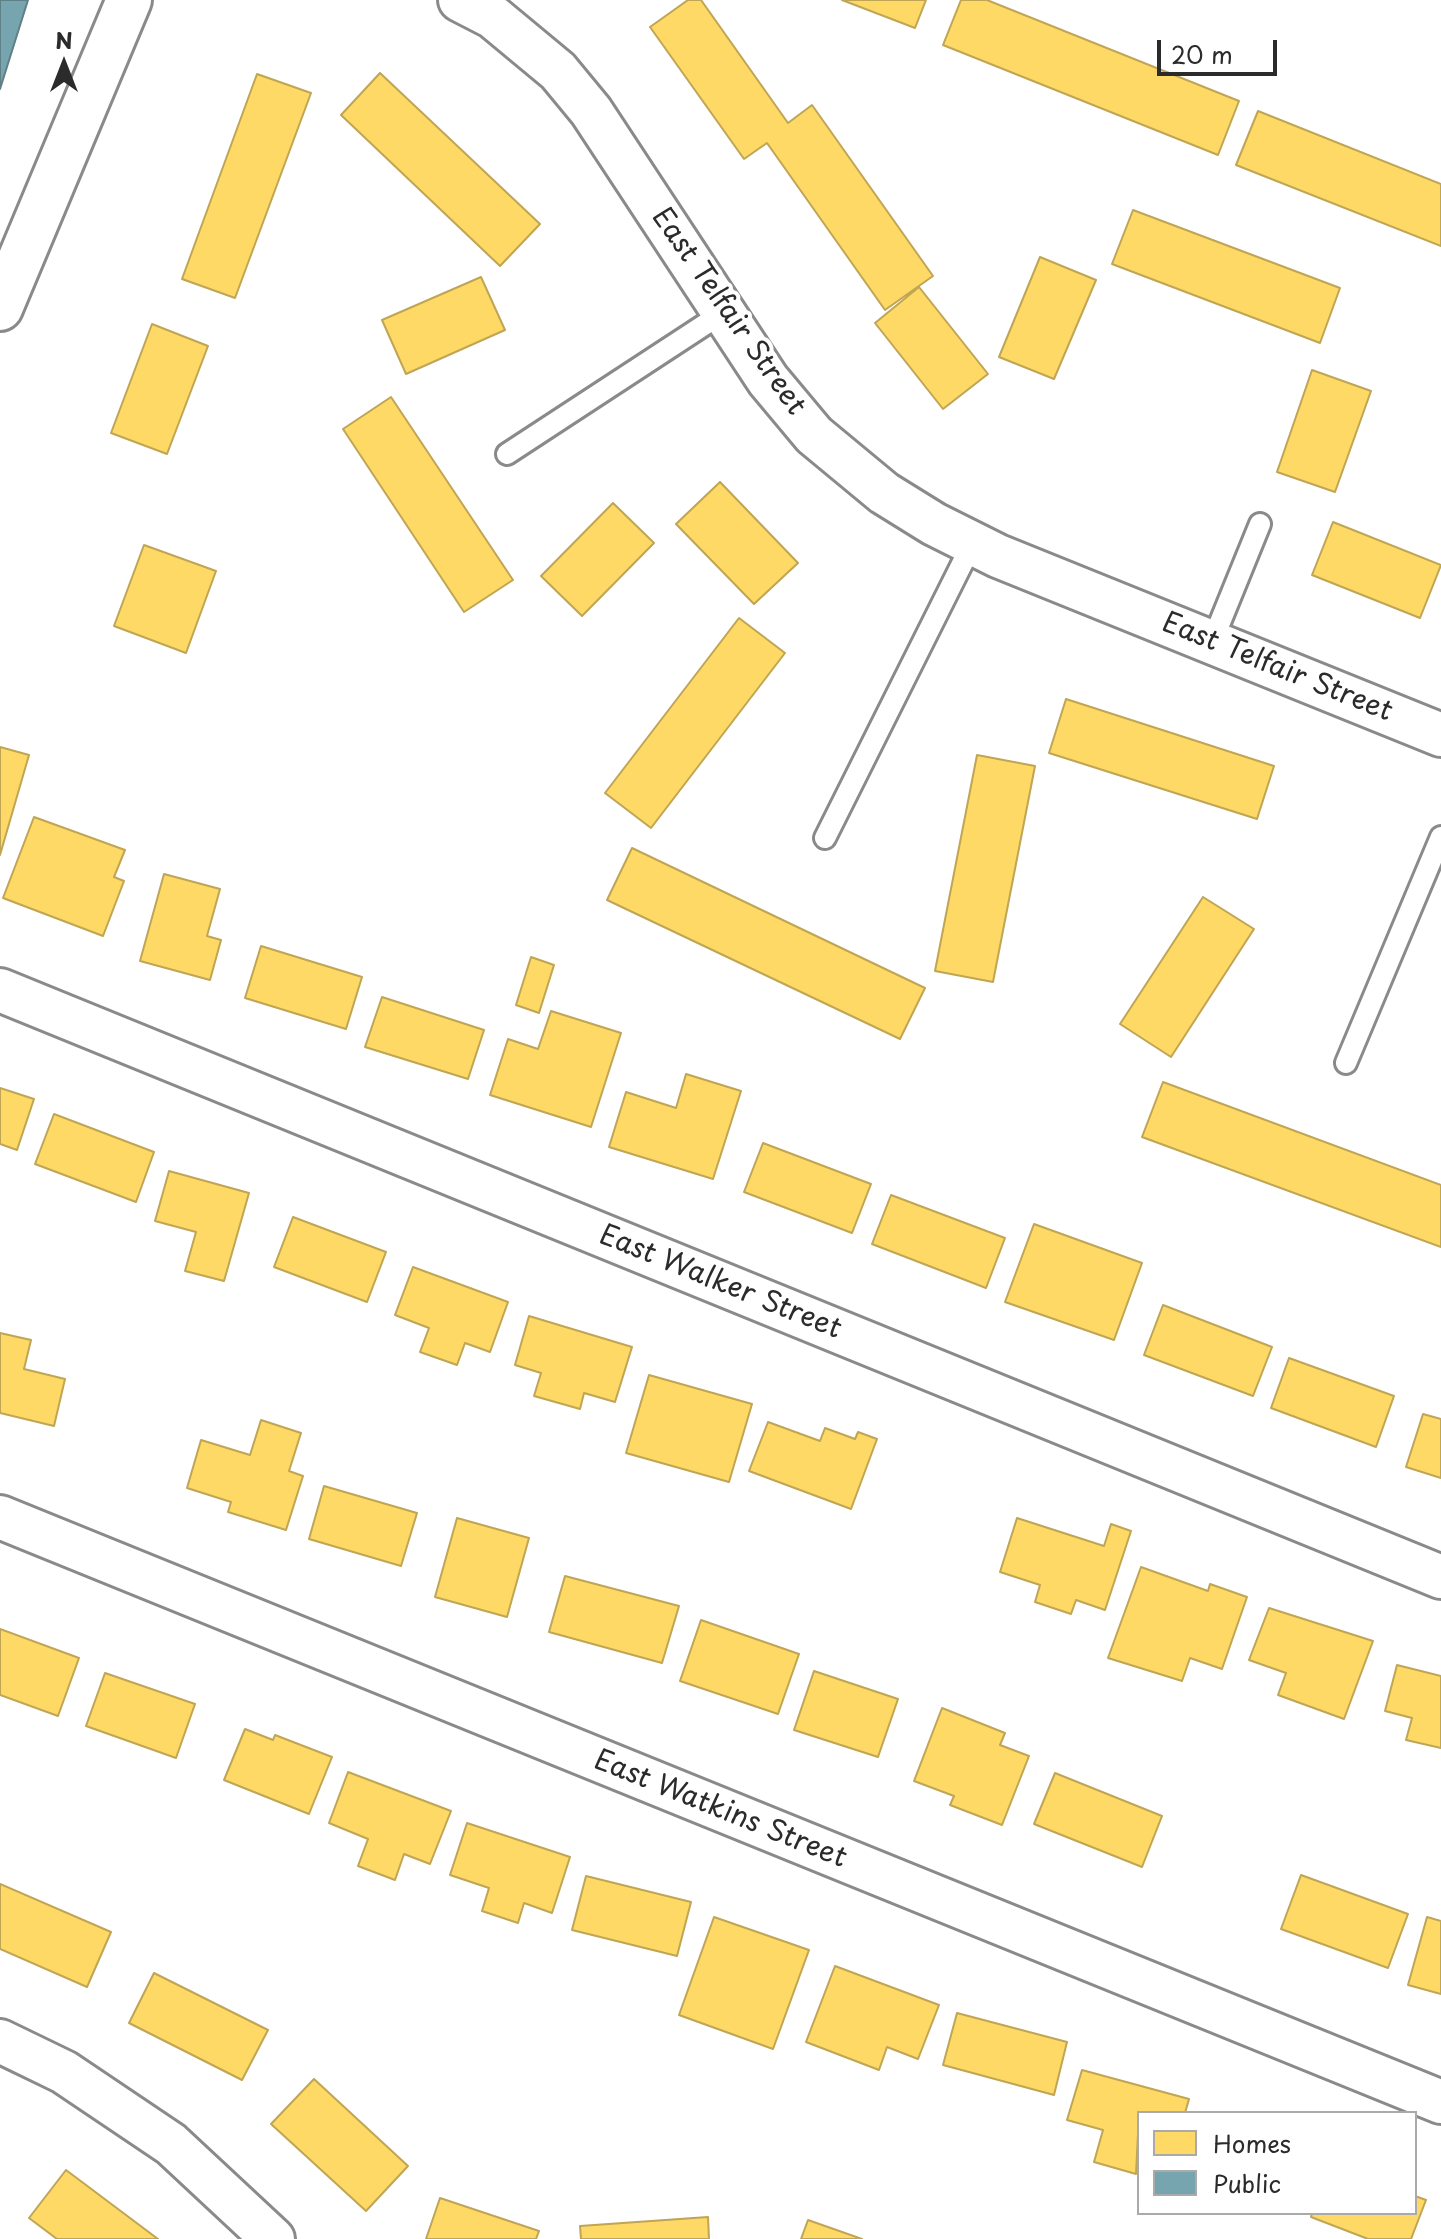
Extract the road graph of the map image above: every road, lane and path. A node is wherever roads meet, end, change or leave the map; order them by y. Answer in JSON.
{"nodes":[{"id":1,"x":129,"y":0,"type":"edge"},
{"id":2,"x":460,"y":0,"type":"edge"},
{"id":3,"x":0,"y":308,"type":"edge"},
{"id":4,"x":724,"y":312,"type":"junction"},
{"id":5,"x":507,"y":454,"type":"dead end"},
{"id":6,"x":1260,"y":524,"type":"dead end"},
{"id":7,"x":972,"y":544,"type":"junction"},
{"id":8,"x":1212,"y":642,"type":"junction"},
{"id":9,"x":1441,"y":735,"type":"edge"},
{"id":10,"x":1441,"y":837,"type":"edge"},
{"id":11,"x":825,"y":838,"type":"dead end"},
{"id":12,"x":0,"y":990,"type":"edge"},
{"id":13,"x":1346,"y":1063,"type":"dead end"},
{"id":14,"x":0,"y":1517,"type":"edge"},
{"id":15,"x":1441,"y":1577,"type":"edge"},
{"id":16,"x":0,"y":2041,"type":"edge"},
{"id":17,"x":1441,"y":2102,"type":"edge"},
{"id":18,"x":273,"y":2239,"type":"edge"}],
"edges":[{"from":1,"to":3,"type":"main road"},
{"from":2,"to":4,"type":"street","name":"East Telfair Street"},
{"from":4,"to":5,"type":"lane"},
{"from":4,"to":7,"type":"street","name":"East Telfair Street"},
{"from":6,"to":8,"type":"lane"},
{"from":7,"to":8,"type":"street","name":"East Telfair Street"},
{"from":7,"to":11,"type":"lane"},
{"from":8,"to":9,"type":"street","name":"East Telfair Street"},
{"from":10,"to":13,"type":"lane"},
{"from":12,"to":15,"type":"street","name":"East Walker Street"},
{"from":14,"to":17,"type":"street","name":"East Watkins Street"},
{"from":16,"to":18,"type":"street"}]}
